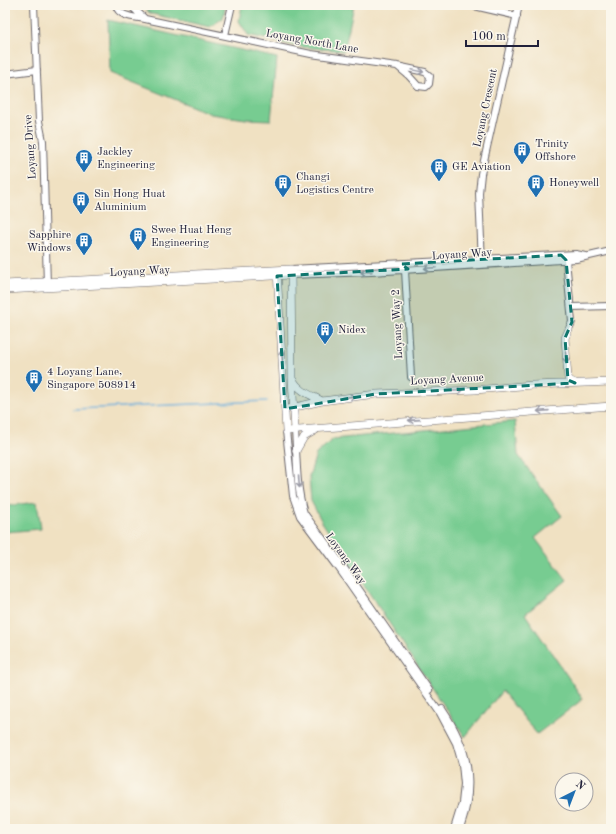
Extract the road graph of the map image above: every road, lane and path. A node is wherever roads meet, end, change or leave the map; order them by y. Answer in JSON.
{"nodes":[{"id":1,"x":34,"y":5,"type":"edge"},
{"id":2,"x":116,"y":5,"type":"edge"},
{"id":3,"x":130,"y":5,"type":"edge"},
{"id":4,"x":232,"y":5,"type":"edge"},
{"id":5,"x":470,"y":5,"type":"edge"},
{"id":6,"x":519,"y":5,"type":"edge"},
{"id":7,"x":517,"y":16,"type":"junction"},
{"id":8,"x":145,"y":19,"type":"junction"},
{"id":9,"x":225,"y":36,"type":"junction"},
{"id":10,"x":397,"y":66,"type":"junction"},
{"id":11,"x":37,"y":70,"type":"junction"},
{"id":12,"x":5,"y":74,"type":"edge"},
{"id":13,"x":611,"y":251,"type":"edge"},
{"id":14,"x":573,"y":254,"type":"junction"},
{"id":15,"x":561,"y":255,"type":"junction"},
{"id":16,"x":587,"y":256,"type":"junction"},
{"id":17,"x":566,"y":260,"type":"junction"},
{"id":18,"x":482,"y":262,"type":"junction"},
{"id":19,"x":400,"y":264,"type":"junction"},
{"id":20,"x":405,"y":270,"type":"junction"},
{"id":21,"x":291,"y":272,"type":"junction"},
{"id":22,"x":277,"y":273,"type":"junction"},
{"id":23,"x":5,"y":284,"type":"edge"},
{"id":24,"x":47,"y":285,"type":"junction"},
{"id":25,"x":5,"y":290,"type":"edge"},
{"id":26,"x":611,"y":306,"type":"edge"},
{"id":27,"x":571,"y":307,"type":"junction"},
{"id":28,"x":569,"y":329,"type":"joint"},
{"id":29,"x":411,"y":377,"type":"dead end"},
{"id":30,"x":292,"y":378,"type":"junction"},
{"id":31,"x":611,"y":382,"type":"edge"},
{"id":32,"x":575,"y":383,"type":"junction"},
{"id":33,"x":322,"y":401,"type":"junction"},
{"id":34,"x":611,"y":406,"type":"edge"},
{"id":35,"x":295,"y":407,"type":"junction"},
{"id":36,"x":285,"y":409,"type":"junction"},
{"id":37,"x":320,"y":429,"type":"junction"},
{"id":38,"x":295,"y":430,"type":"junction"},
{"id":39,"x":286,"y":431,"type":"junction"},
{"id":40,"x":296,"y":451,"type":"junction"},
{"id":41,"x":454,"y":829,"type":"edge"},
{"id":42,"x":460,"y":829,"type":"edge"}],
"edges":[{"from":1,"to":11,"type":"street","name":"Loyang Drive"},
{"from":2,"to":8,"type":"street","name":"Loyang North Lane"},
{"from":3,"to":8,"type":"street"},
{"from":4,"to":9,"type":"street"},
{"from":5,"to":7,"type":"street"},
{"from":6,"to":7,"type":"street","name":"Loyang Crescent"},
{"from":7,"to":18,"type":"street","name":"Loyang Crescent"},
{"from":8,"to":9,"type":"street","name":"Loyang North Lane"},
{"from":9,"to":10,"type":"street","name":"Loyang North Lane"},
{"from":10,"to":10,"type":"street","name":"Loyang North Lane","one_way":true},
{"from":11,"to":12,"type":"street"},
{"from":11,"to":24,"type":"street","name":"Loyang Drive"},
{"from":13,"to":16,"type":"street","name":"Loyang Way"},
{"from":14,"to":15,"type":"street","name":"Loyang Way"},
{"from":14,"to":16,"type":"street","name":"Loyang Way"},
{"from":14,"to":17,"type":"street"},
{"from":15,"to":17,"type":"street"},
{"from":15,"to":18,"type":"street","name":"Loyang Way"},
{"from":16,"to":17,"type":"street","name":"Loyang Way"},
{"from":17,"to":18,"type":"street","name":"Loyang Way"},
{"from":17,"to":27,"type":"street"},
{"from":18,"to":19,"type":"street","name":"Loyang Way"},
{"from":18,"to":20,"type":"street","name":"Loyang Way","one_way":true},
{"from":19,"to":20,"type":"street"},
{"from":19,"to":21,"type":"street","name":"Loyang Way"},
{"from":20,"to":21,"type":"street","name":"Loyang Way","one_way":true},
{"from":20,"to":29,"type":"street","name":"Loyang Way 2"},
{"from":21,"to":22,"type":"main road","name":"Loyang Way"},
{"from":21,"to":30,"type":"main road","name":"Loyang Way"},
{"from":22,"to":24,"type":"main road","name":"Loyang Way"},
{"from":36,"to":22,"type":"main road","name":"Loyang Way","one_way":true},
{"from":23,"to":24,"type":"main road","name":"Loyang Way"},
{"from":24,"to":25,"type":"main road","name":"Loyang Way"},
{"from":26,"to":27,"type":"street"},
{"from":27,"to":28,"type":"street"},
{"from":28,"to":32,"type":"main road","one_way":true},
{"from":30,"to":33,"type":"main road"},
{"from":30,"to":35,"type":"main road","name":"Loyang Way"},
{"from":31,"to":32,"type":"main road","name":"Loyang Avenue"},
{"from":33,"to":32,"type":"main road","name":"Loyang Avenue","one_way":true},
{"from":33,"to":35,"type":"main road","name":"Loyang Avenue"},
{"from":34,"to":37,"type":"main road","one_way":true},
{"from":35,"to":36,"type":"main road","name":"Loyang Avenue"},
{"from":35,"to":38,"type":"main road","name":"Loyang Way"},
{"from":36,"to":39,"type":"main road","name":"Loyang Way"},
{"from":37,"to":38,"type":"main road"},
{"from":37,"to":40,"type":"main road"},
{"from":38,"to":39,"type":"main road"},
{"from":38,"to":40,"type":"street","name":"Loyang Way"},
{"from":39,"to":41,"type":"street","name":"Loyang Way"},
{"from":40,"to":42,"type":"street","name":"Loyang Way","one_way":true}]}
